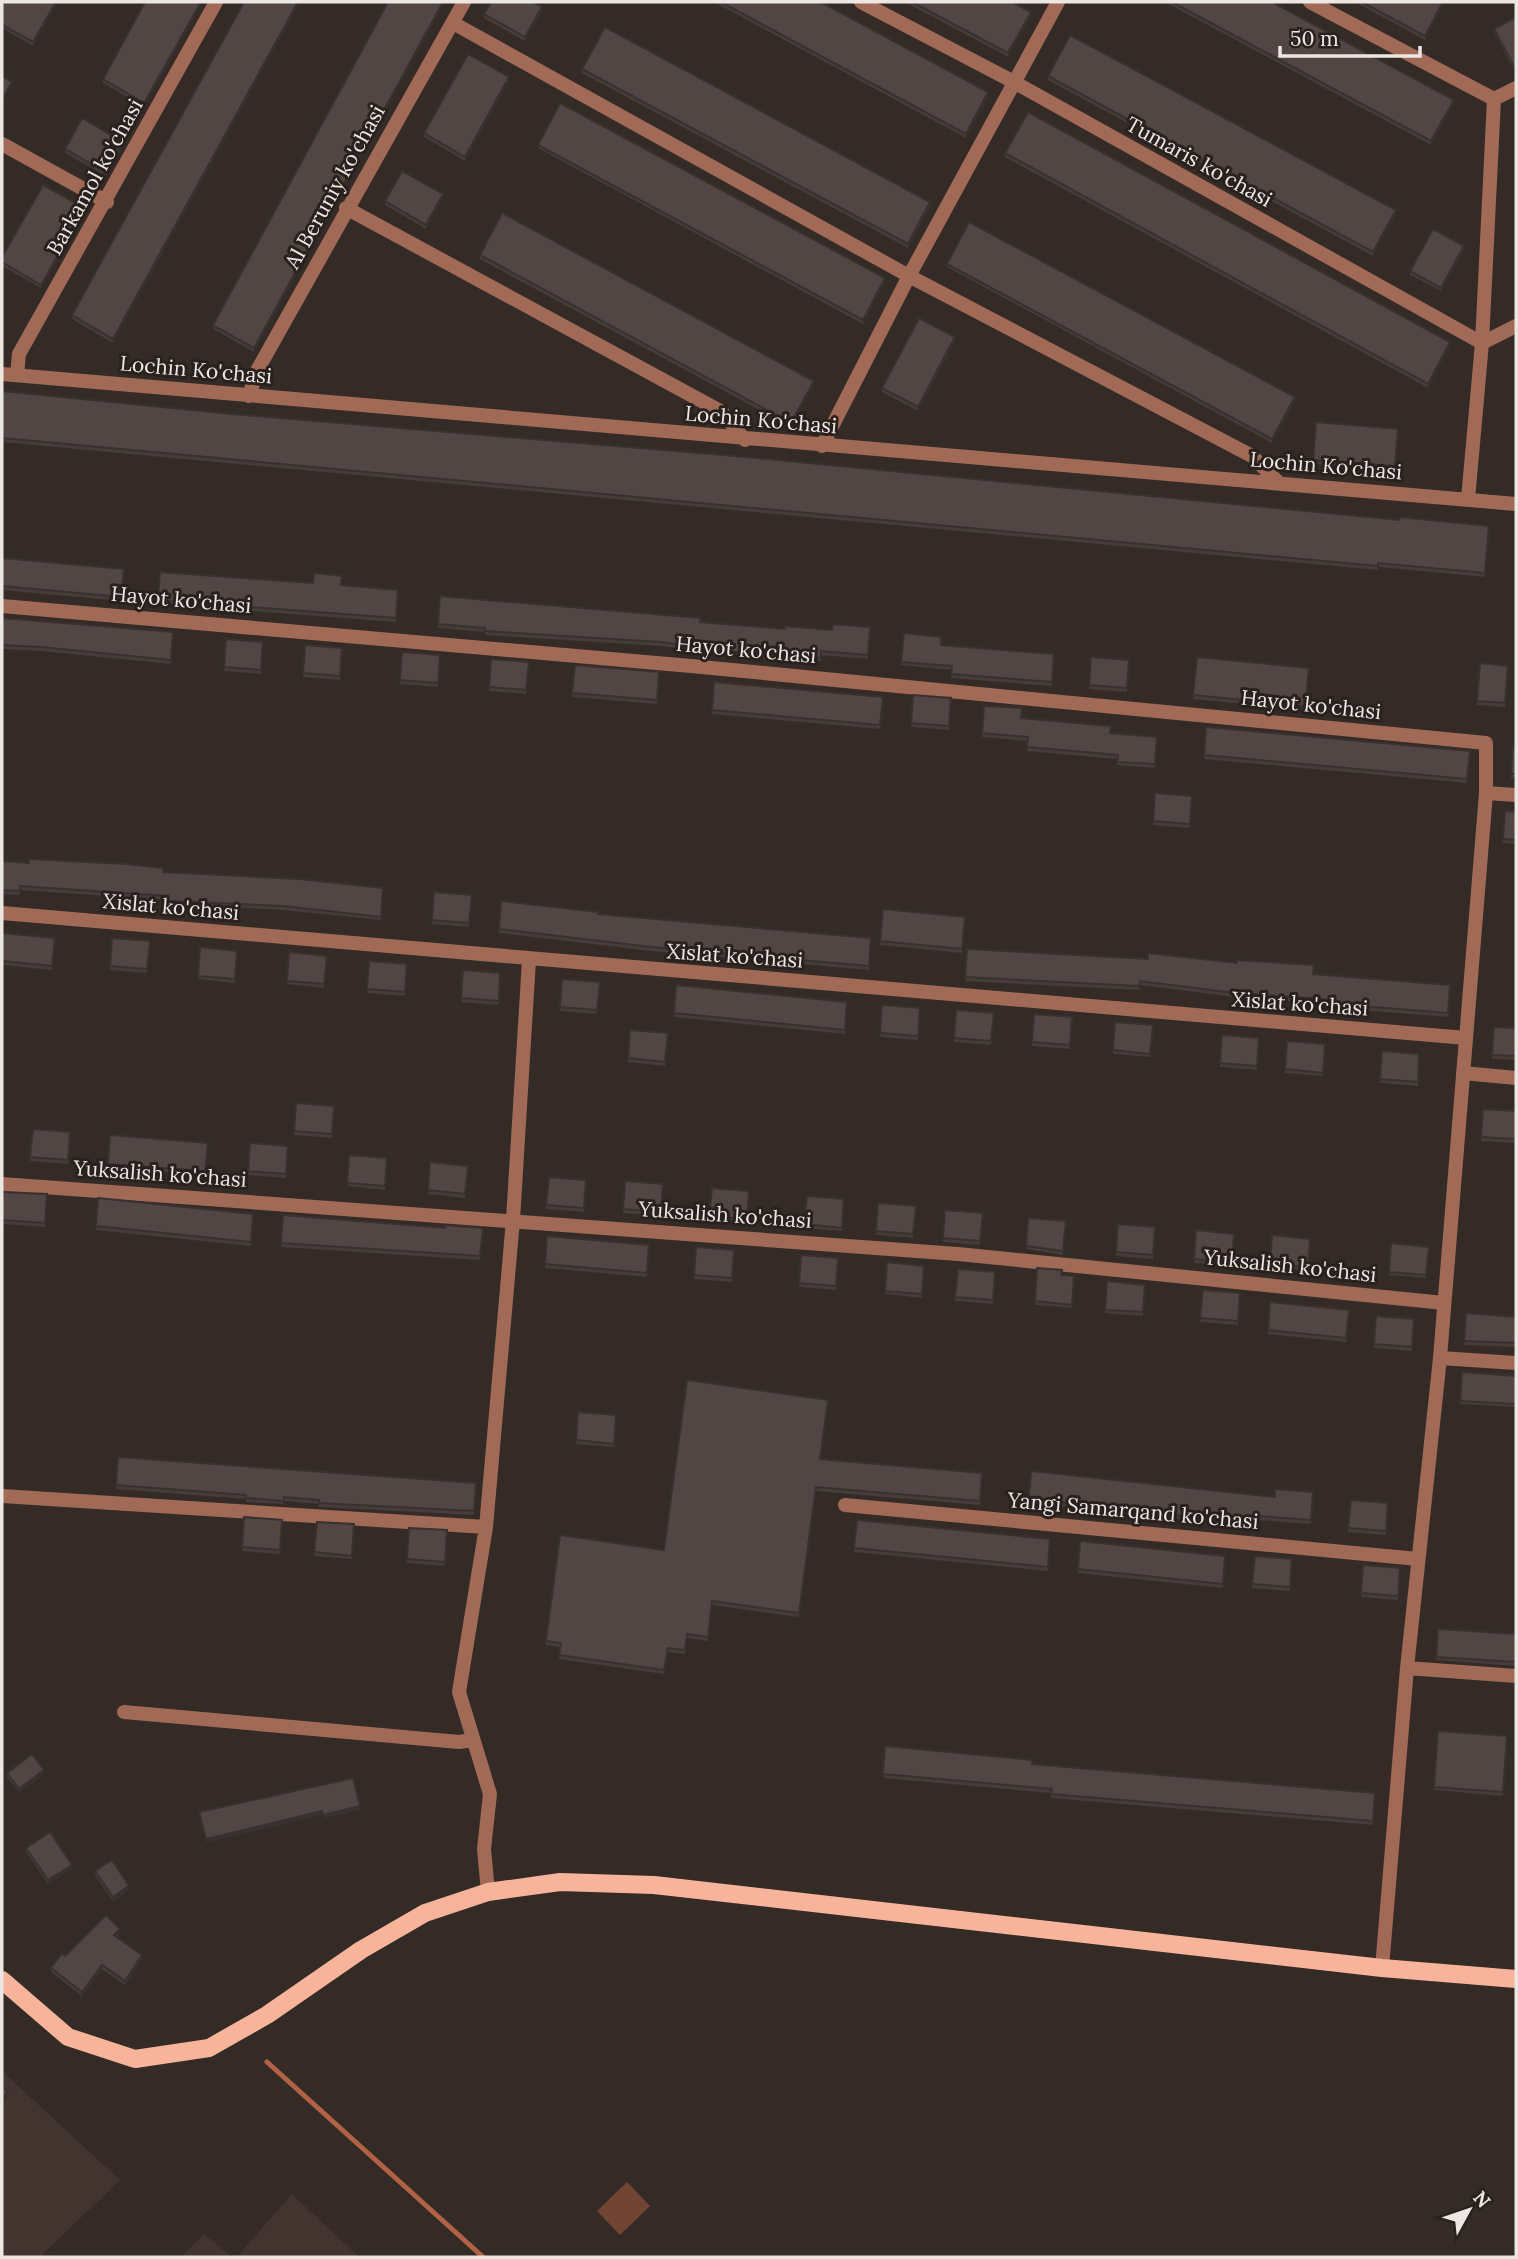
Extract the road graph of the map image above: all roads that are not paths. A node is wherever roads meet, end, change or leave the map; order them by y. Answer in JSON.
{"nodes":[{"id":1,"x":216,"y":2,"type":"edge"},
{"id":2,"x":464,"y":2,"type":"edge"},
{"id":3,"x":861,"y":2,"type":"edge"},
{"id":4,"x":1058,"y":2,"type":"edge"},
{"id":5,"x":1310,"y":2,"type":"edge"},
{"id":6,"x":453,"y":23,"type":"junction"},
{"id":7,"x":1014,"y":82,"type":"junction"},
{"id":8,"x":1516,"y":88,"type":"edge"},
{"id":9,"x":1494,"y":99,"type":"junction"},
{"id":10,"x":2,"y":144,"type":"edge"},
{"id":11,"x":107,"y":202,"type":"junction"},
{"id":12,"x":346,"y":208,"type":"junction"},
{"id":13,"x":909,"y":276,"type":"junction"},
{"id":14,"x":1516,"y":326,"type":"edge"},
{"id":15,"x":1482,"y":343,"type":"junction"},
{"id":16,"x":9,"y":374,"type":"edge"},
{"id":17,"x":249,"y":396,"type":"junction"},
{"id":18,"x":745,"y":440,"type":"junction"},
{"id":19,"x":822,"y":446,"type":"junction"},
{"id":20,"x":1279,"y":483,"type":"junction"},
{"id":21,"x":1468,"y":499,"type":"junction"},
{"id":22,"x":1516,"y":504,"type":"edge"},
{"id":23,"x":2,"y":606,"type":"edge"},
{"id":24,"x":1486,"y":793,"type":"junction"},
{"id":25,"x":1516,"y":795,"type":"edge"},
{"id":26,"x":2,"y":913,"type":"edge"},
{"id":27,"x":529,"y":960,"type":"junction"},
{"id":28,"x":1466,"y":1038,"type":"junction"},
{"id":29,"x":1463,"y":1073,"type":"junction"},
{"id":30,"x":1516,"y":1078,"type":"edge"},
{"id":31,"x":2,"y":1184,"type":"edge"},
{"id":32,"x":513,"y":1220,"type":"junction"},
{"id":33,"x":1444,"y":1303,"type":"junction"},
{"id":34,"x":1440,"y":1358,"type":"junction"},
{"id":35,"x":1516,"y":1363,"type":"edge"},
{"id":36,"x":2,"y":1496,"type":"edge"},
{"id":37,"x":845,"y":1505,"type":"dead end"},
{"id":38,"x":486,"y":1527,"type":"junction"},
{"id":39,"x":1418,"y":1559,"type":"junction"},
{"id":40,"x":1407,"y":1668,"type":"junction"},
{"id":41,"x":1516,"y":1676,"type":"edge"},
{"id":42,"x":124,"y":1712,"type":"dead end"},
{"id":43,"x":473,"y":1740,"type":"junction"},
{"id":44,"x":488,"y":1892,"type":"junction"},
{"id":45,"x":1382,"y":1968,"type":"junction"},
{"id":46,"x":1516,"y":1979,"type":"edge"},
{"id":47,"x":2,"y":1980,"type":"edge"}],
"edges":[{"from":1,"to":11,"type":"street","name":"Barkamol ko'chasi"},
{"from":2,"to":6,"type":"street","name":"Al Beruniy ko'chasi"},
{"from":3,"to":7,"type":"street","name":"Tumaris ko'chasi"},
{"from":4,"to":7,"type":"street"},
{"from":5,"to":9,"type":"street"},
{"from":6,"to":12,"type":"street","name":"Al Beruniy ko'chasi"},
{"from":6,"to":13,"type":"street"},
{"from":7,"to":13,"type":"street"},
{"from":7,"to":15,"type":"street","name":"Tumaris ko'chasi"},
{"from":8,"to":9,"type":"street"},
{"from":9,"to":15,"type":"street"},
{"from":10,"to":11,"type":"street"},
{"from":11,"to":16,"type":"street","name":"Barkamol ko'chasi"},
{"from":12,"to":17,"type":"street","name":"Al Beruniy ko'chasi"},
{"from":12,"to":18,"type":"street"},
{"from":13,"to":19,"type":"street"},
{"from":13,"to":20,"type":"street"},
{"from":14,"to":15,"type":"street"},
{"from":15,"to":21,"type":"street"},
{"from":16,"to":17,"type":"street","name":"Lochin Ko'chasi"},
{"from":17,"to":18,"type":"street","name":"Lochin Ko'chasi"},
{"from":18,"to":19,"type":"street","name":"Lochin Ko'chasi"},
{"from":19,"to":20,"type":"street","name":"Lochin Ko'chasi"},
{"from":20,"to":21,"type":"street","name":"Lochin Ko'chasi"},
{"from":21,"to":22,"type":"street","name":"Lochin Ko'chasi"},
{"from":23,"to":24,"type":"street","name":"Hayot ko'chasi"},
{"from":24,"to":25,"type":"street"},
{"from":24,"to":28,"type":"street"},
{"from":26,"to":27,"type":"street","name":"Xislat ko'chasi"},
{"from":27,"to":28,"type":"street","name":"Xislat ko'chasi"},
{"from":27,"to":32,"type":"street"},
{"from":28,"to":29,"type":"street"},
{"from":29,"to":30,"type":"street"},
{"from":29,"to":33,"type":"street"},
{"from":31,"to":32,"type":"street","name":"Yuksalish ko'chasi"},
{"from":32,"to":33,"type":"street","name":"Yuksalish ko'chasi"},
{"from":32,"to":38,"type":"street"},
{"from":33,"to":34,"type":"street"},
{"from":34,"to":35,"type":"street"},
{"from":34,"to":39,"type":"street"},
{"from":36,"to":38,"type":"street"},
{"from":37,"to":39,"type":"street","name":"Yangi Samarqand ko'chasi"},
{"from":38,"to":43,"type":"street"},
{"from":39,"to":40,"type":"street"},
{"from":40,"to":41,"type":"street"},
{"from":40,"to":45,"type":"street"},
{"from":42,"to":43,"type":"street"},
{"from":43,"to":44,"type":"street"},
{"from":44,"to":45,"type":"main road"},
{"from":44,"to":47,"type":"main road"},
{"from":45,"to":46,"type":"main road"}]}
